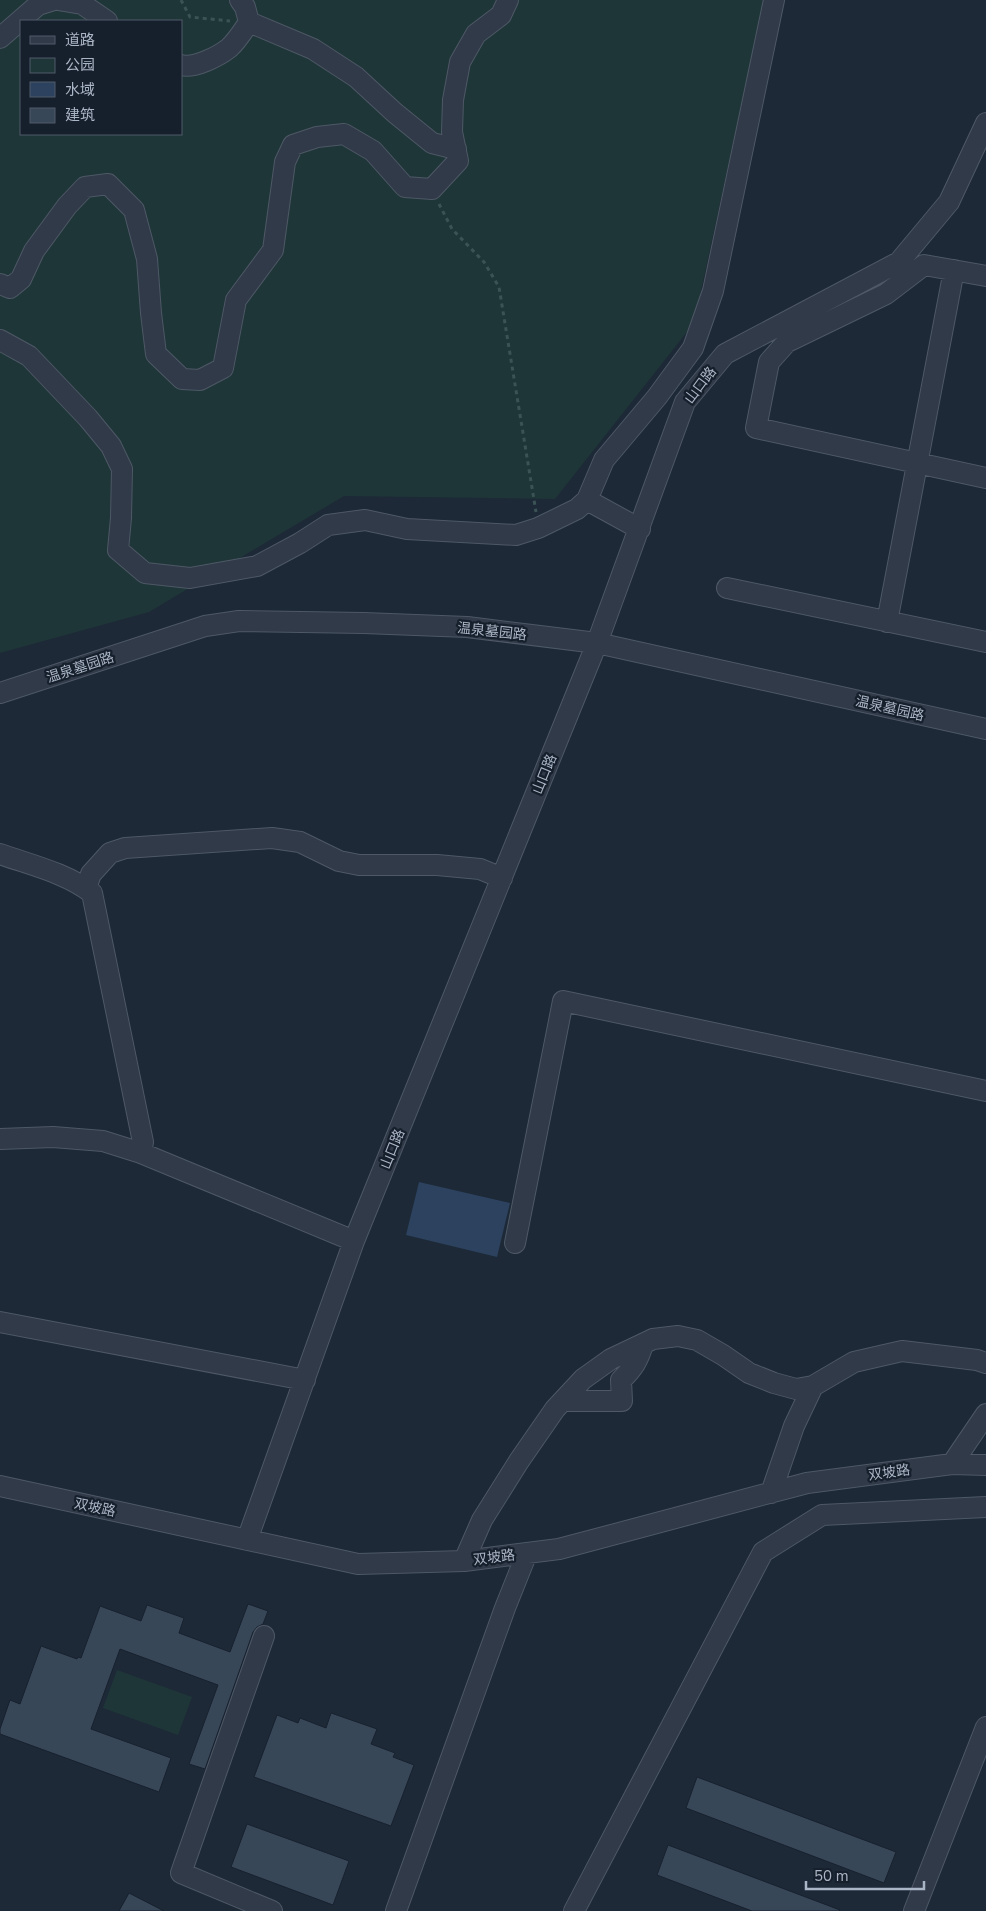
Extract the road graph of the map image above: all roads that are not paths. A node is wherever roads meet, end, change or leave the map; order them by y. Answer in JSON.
{"nodes":[{"id":1,"x":54,"y":0,"type":"edge"},
{"id":2,"x":58,"y":0,"type":"edge"},
{"id":3,"x":240,"y":0,"type":"edge"},
{"id":4,"x":508,"y":0,"type":"edge"},
{"id":5,"x":774,"y":0,"type":"edge"},
{"id":6,"x":21,"y":20,"type":"edge"},
{"id":7,"x":106,"y":20,"type":"edge"},
{"id":8,"x":20,"y":21,"type":"edge"},
{"id":9,"x":249,"y":22,"type":"junction"},
{"id":10,"x":0,"y":38,"type":"edge"},
{"id":11,"x":182,"y":64,"type":"edge"},
{"id":12,"x":986,"y":123,"type":"edge"},
{"id":13,"x":456,"y":149,"type":"junction"},
{"id":14,"x":954,"y":270,"type":"junction"},
{"id":15,"x":986,"y":276,"type":"edge"},
{"id":16,"x":0,"y":284,"type":"edge"},
{"id":17,"x":0,"y":340,"type":"edge"},
{"id":18,"x":917,"y":464,"type":"junction"},
{"id":19,"x":986,"y":478,"type":"edge"},
{"id":20,"x":587,"y":500,"type":"junction"},
{"id":21,"x":640,"y":529,"type":"junction"},
{"id":22,"x":726,"y":588,"type":"dead end"},
{"id":23,"x":887,"y":622,"type":"junction"},
{"id":24,"x":597,"y":642,"type":"junction"},
{"id":25,"x":986,"y":642,"type":"edge"},
{"id":26,"x":0,"y":693,"type":"edge"},
{"id":27,"x":986,"y":730,"type":"edge"},
{"id":28,"x":0,"y":854,"type":"edge"},
{"id":29,"x":502,"y":878,"type":"junction"},
{"id":30,"x":86,"y":888,"type":"junction"},
{"id":31,"x":986,"y":1091,"type":"edge"},
{"id":32,"x":0,"y":1139,"type":"edge"},
{"id":33,"x":141,"y":1153,"type":"junction"},
{"id":34,"x":354,"y":1241,"type":"junction"},
{"id":35,"x":515,"y":1243,"type":"dead end"},
{"id":36,"x":0,"y":1322,"type":"edge"},
{"id":37,"x":643,"y":1344,"type":"junction"},
{"id":38,"x":986,"y":1363,"type":"edge"},
{"id":39,"x":304,"y":1380,"type":"junction"},
{"id":40,"x":813,"y":1386,"type":"junction"},
{"id":41,"x":563,"y":1401,"type":"junction"},
{"id":42,"x":986,"y":1414,"type":"edge"},
{"id":43,"x":952,"y":1464,"type":"junction"},
{"id":44,"x":986,"y":1465,"type":"edge"},
{"id":45,"x":0,"y":1486,"type":"edge"},
{"id":46,"x":771,"y":1493,"type":"junction"},
{"id":47,"x":986,"y":1507,"type":"edge"},
{"id":48,"x":247,"y":1540,"type":"junction"},
{"id":49,"x":527,"y":1553,"type":"junction"},
{"id":50,"x":464,"y":1561,"type":"junction"},
{"id":51,"x":264,"y":1636,"type":"dead end"},
{"id":52,"x":986,"y":1727,"type":"edge"},
{"id":53,"x":272,"y":1911,"type":"edge"},
{"id":54,"x":396,"y":1911,"type":"edge"},
{"id":55,"x":574,"y":1911,"type":"edge"},
{"id":56,"x":914,"y":1911,"type":"edge"}],
"edges":[{"from":1,"to":6,"type":"street"},
{"from":2,"to":7,"type":"street"},
{"from":3,"to":9,"type":"street"},
{"from":4,"to":13,"type":"street"},
{"from":5,"to":20,"type":"street"},
{"from":8,"to":10,"type":"street"},
{"from":9,"to":11,"type":"street"},
{"from":9,"to":13,"type":"street"},
{"from":12,"to":21,"type":"street","name":"山口路"},
{"from":13,"to":16,"type":"street"},
{"from":14,"to":15,"type":"street"},
{"from":14,"to":18,"type":"street"},
{"from":14,"to":18,"type":"street"},
{"from":17,"to":20,"type":"street"},
{"from":18,"to":19,"type":"street"},
{"from":18,"to":23,"type":"street"},
{"from":20,"to":21,"type":"street"},
{"from":21,"to":24,"type":"street","name":"山口路"},
{"from":22,"to":23,"type":"street"},
{"from":23,"to":25,"type":"street"},
{"from":24,"to":26,"type":"street","name":"温泉墓园路"},
{"from":24,"to":27,"type":"street","name":"温泉墓园路"},
{"from":24,"to":29,"type":"street","name":"山口路"},
{"from":28,"to":30,"type":"street"},
{"from":29,"to":30,"type":"street"},
{"from":29,"to":34,"type":"street","name":"山口路"},
{"from":30,"to":33,"type":"street"},
{"from":31,"to":35,"type":"street"},
{"from":32,"to":33,"type":"street"},
{"from":33,"to":34,"type":"street"},
{"from":34,"to":39,"type":"street","name":"山口路"},
{"from":36,"to":39,"type":"street"},
{"from":37,"to":40,"type":"street"},
{"from":37,"to":41,"type":"street"},
{"from":37,"to":41,"type":"street"},
{"from":38,"to":40,"type":"street"},
{"from":39,"to":48,"type":"street","name":"山口路"},
{"from":40,"to":46,"type":"street"},
{"from":41,"to":50,"type":"street"},
{"from":42,"to":43,"type":"street"},
{"from":43,"to":44,"type":"street","name":"双坡路"},
{"from":43,"to":46,"type":"street","name":"双坡路"},
{"from":45,"to":48,"type":"street","name":"双坡路"},
{"from":46,"to":49,"type":"street","name":"双坡路"},
{"from":47,"to":55,"type":"street"},
{"from":48,"to":50,"type":"street","name":"双坡路"},
{"from":49,"to":50,"type":"street","name":"双坡路"},
{"from":49,"to":54,"type":"street"},
{"from":51,"to":53,"type":"street"},
{"from":52,"to":56,"type":"street"}]}
